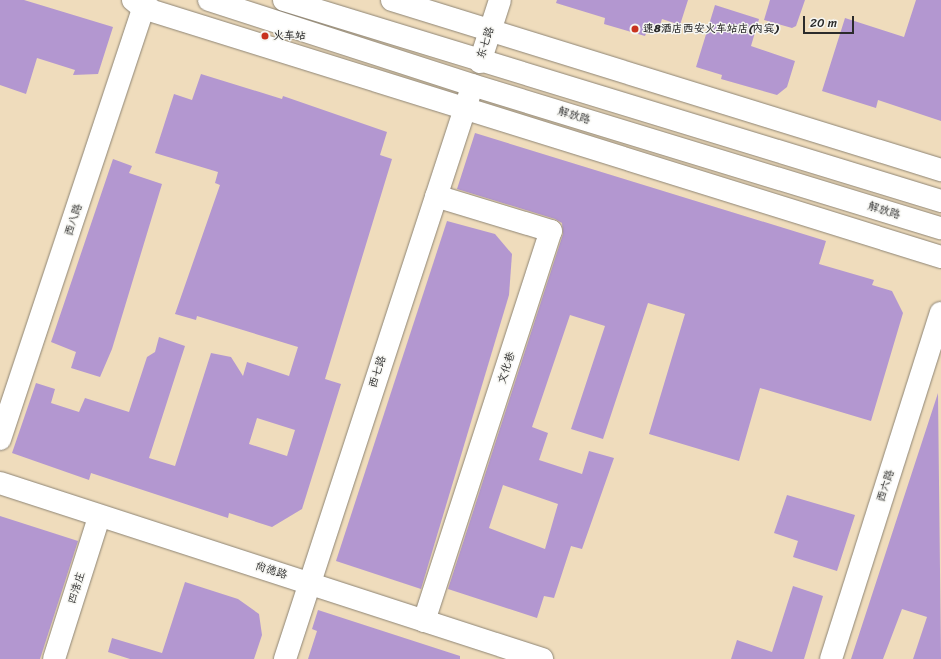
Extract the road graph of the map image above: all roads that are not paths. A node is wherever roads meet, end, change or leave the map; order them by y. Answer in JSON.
{"nodes":[{"id":1,"x":209,"y":0,"type":"edge"},
{"id":2,"x":284,"y":0,"type":"edge"},
{"id":3,"x":392,"y":0,"type":"edge"},
{"id":4,"x":500,"y":0,"type":"edge"},
{"id":5,"x":141,"y":3,"type":"edge"},
{"id":6,"x":490,"y":31,"type":"junction"},
{"id":7,"x":480,"y":62,"type":"junction"},
{"id":8,"x":472,"y":85,"type":"junction"},
{"id":9,"x":465,"y":109,"type":"junction"},
{"id":10,"x":941,"y":170,"type":"edge"},
{"id":11,"x":436,"y":196,"type":"junction"},
{"id":12,"x":941,"y":201,"type":"edge"},
{"id":13,"x":941,"y":228,"type":"edge"},
{"id":14,"x":941,"y":257,"type":"edge"},
{"id":15,"x":941,"y":313,"type":"edge"},
{"id":16,"x":0,"y":439,"type":"edge"},
{"id":17,"x":0,"y":483,"type":"edge"},
{"id":18,"x":99,"y":517,"type":"junction"},
{"id":19,"x":310,"y":584,"type":"junction"},
{"id":20,"x":424,"y":621,"type":"junction"},
{"id":21,"x":54,"y":659,"type":"edge"},
{"id":22,"x":285,"y":659,"type":"edge"},
{"id":23,"x":542,"y":659,"type":"edge"},
{"id":24,"x":831,"y":659,"type":"edge"}],
"edges":[{"from":1,"to":8,"type":"street","name":"解放路"},
{"from":2,"to":7,"type":"street"},
{"from":3,"to":6,"type":"street"},
{"from":4,"to":6,"type":"street","name":"东七路"},
{"from":5,"to":9,"type":"street"},
{"from":5,"to":16,"type":"street","name":"西八路"},
{"from":6,"to":7,"type":"street","name":"东七路"},
{"from":6,"to":10,"type":"street"},
{"from":7,"to":8,"type":"street","name":"东七路"},
{"from":7,"to":12,"type":"street"},
{"from":8,"to":9,"type":"street","name":"西七路"},
{"from":8,"to":13,"type":"street","name":"解放路"},
{"from":9,"to":11,"type":"street","name":"西七路"},
{"from":9,"to":14,"type":"street"},
{"from":11,"to":19,"type":"street","name":"西七路"},
{"from":11,"to":20,"type":"street","name":"文化巷"},
{"from":15,"to":24,"type":"street","name":"西六路"},
{"from":17,"to":18,"type":"street","name":"尚德路"},
{"from":18,"to":19,"type":"street","name":"尚德路"},
{"from":18,"to":21,"type":"street","name":"四浩庄"},
{"from":19,"to":20,"type":"street","name":"尚德路"},
{"from":19,"to":22,"type":"street","name":"西七路"},
{"from":20,"to":23,"type":"street","name":"尚德路"}]}
